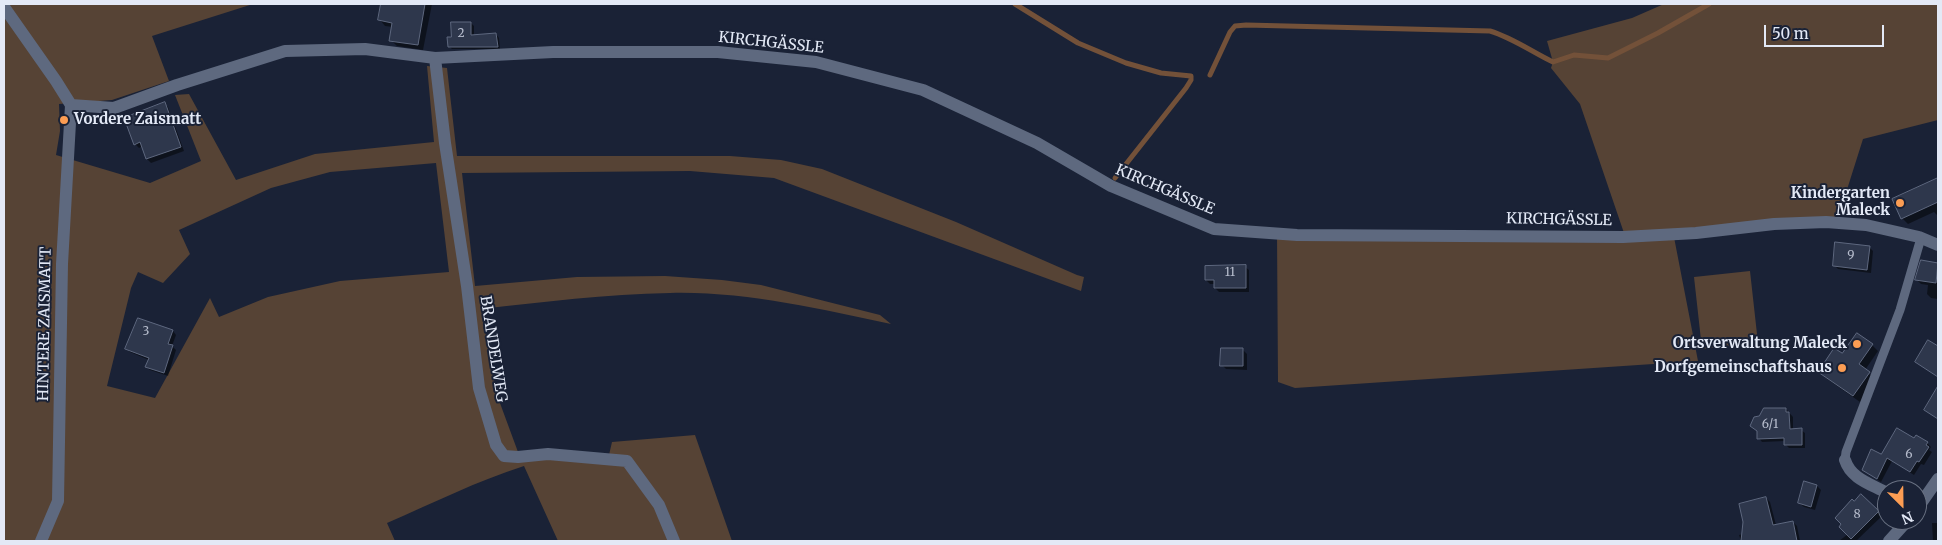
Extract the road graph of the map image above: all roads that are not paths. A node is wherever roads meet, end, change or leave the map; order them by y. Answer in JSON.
{"nodes":[{"id":1,"x":4,"y":7,"type":"edge"},
{"id":2,"x":435,"y":58,"type":"junction"},
{"id":3,"x":71,"y":105,"type":"junction"},
{"id":4,"x":1921,"y":238,"type":"junction"},
{"id":5,"x":1938,"y":245,"type":"edge"},
{"id":6,"x":1845,"y":460,"type":"joint"},
{"id":7,"x":1938,"y":479,"type":"edge"},
{"id":8,"x":1877,"y":487,"type":"edge"},
{"id":9,"x":1927,"y":494,"type":"edge"},
{"id":10,"x":1899,"y":530,"type":"edge"},
{"id":11,"x":41,"y":541,"type":"edge"},
{"id":12,"x":674,"y":541,"type":"edge"},
{"id":13,"x":1889,"y":541,"type":"edge"}],
"edges":[{"from":1,"to":3,"type":"street"},
{"from":2,"to":3,"type":"street"},
{"from":2,"to":4,"type":"street","name":"KIRCHGÄSSLE"},
{"from":2,"to":12,"type":"street","name":"BRANDELWEG"},
{"from":3,"to":11,"type":"street","name":"HINTERE ZAISMATT"},
{"from":4,"to":5,"type":"street","name":"KIRCHGÄSSLE"},
{"from":4,"to":6,"type":"lane"},
{"from":6,"to":8,"type":"street"},
{"from":7,"to":9,"type":"street"},
{"from":10,"to":13,"type":"street"}]}
